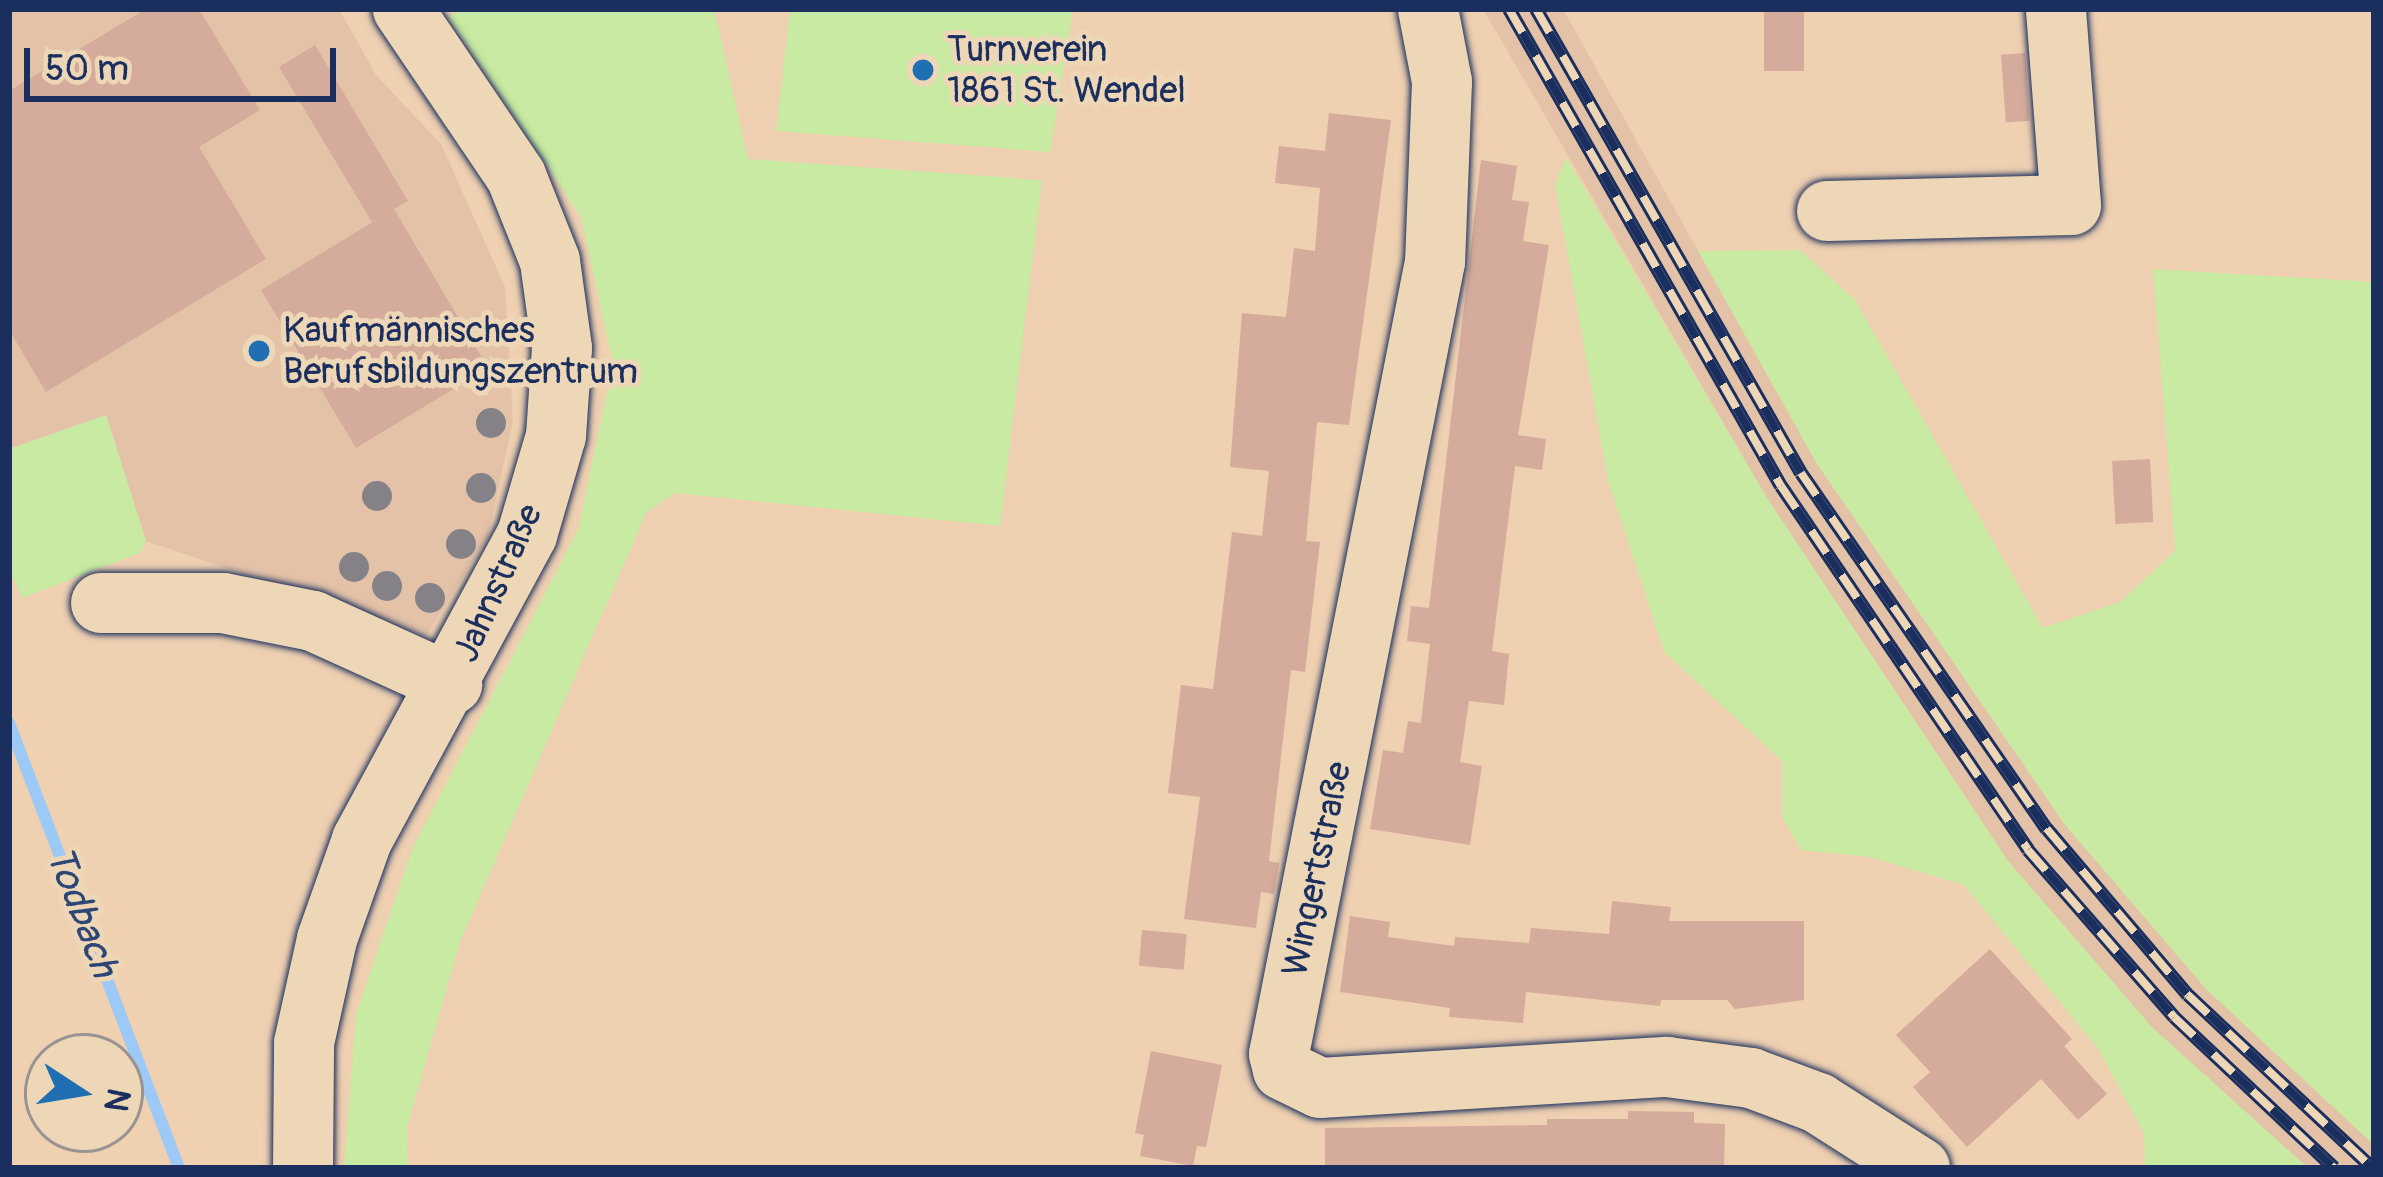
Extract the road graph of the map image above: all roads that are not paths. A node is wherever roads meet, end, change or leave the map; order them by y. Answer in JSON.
{"nodes":[{"id":1,"x":403,"y":9,"type":"edge"},
{"id":2,"x":1428,"y":9,"type":"edge"},
{"id":3,"x":2056,"y":9,"type":"edge"},
{"id":4,"x":1827,"y":211,"type":"dead end"},
{"id":5,"x":101,"y":603,"type":"dead end"},
{"id":6,"x":452,"y":684,"type":"junction"},
{"id":7,"x":303,"y":1168,"type":"edge"},
{"id":8,"x":1920,"y":1168,"type":"edge"}],
"edges":[{"from":1,"to":6,"type":"street","name":"Jahnstraße"},
{"from":2,"to":8,"type":"street","name":"Wingertstraße"},
{"from":3,"to":4,"type":"street"},
{"from":5,"to":6,"type":"street"},
{"from":6,"to":7,"type":"street","name":"Jahnstraße"}]}
